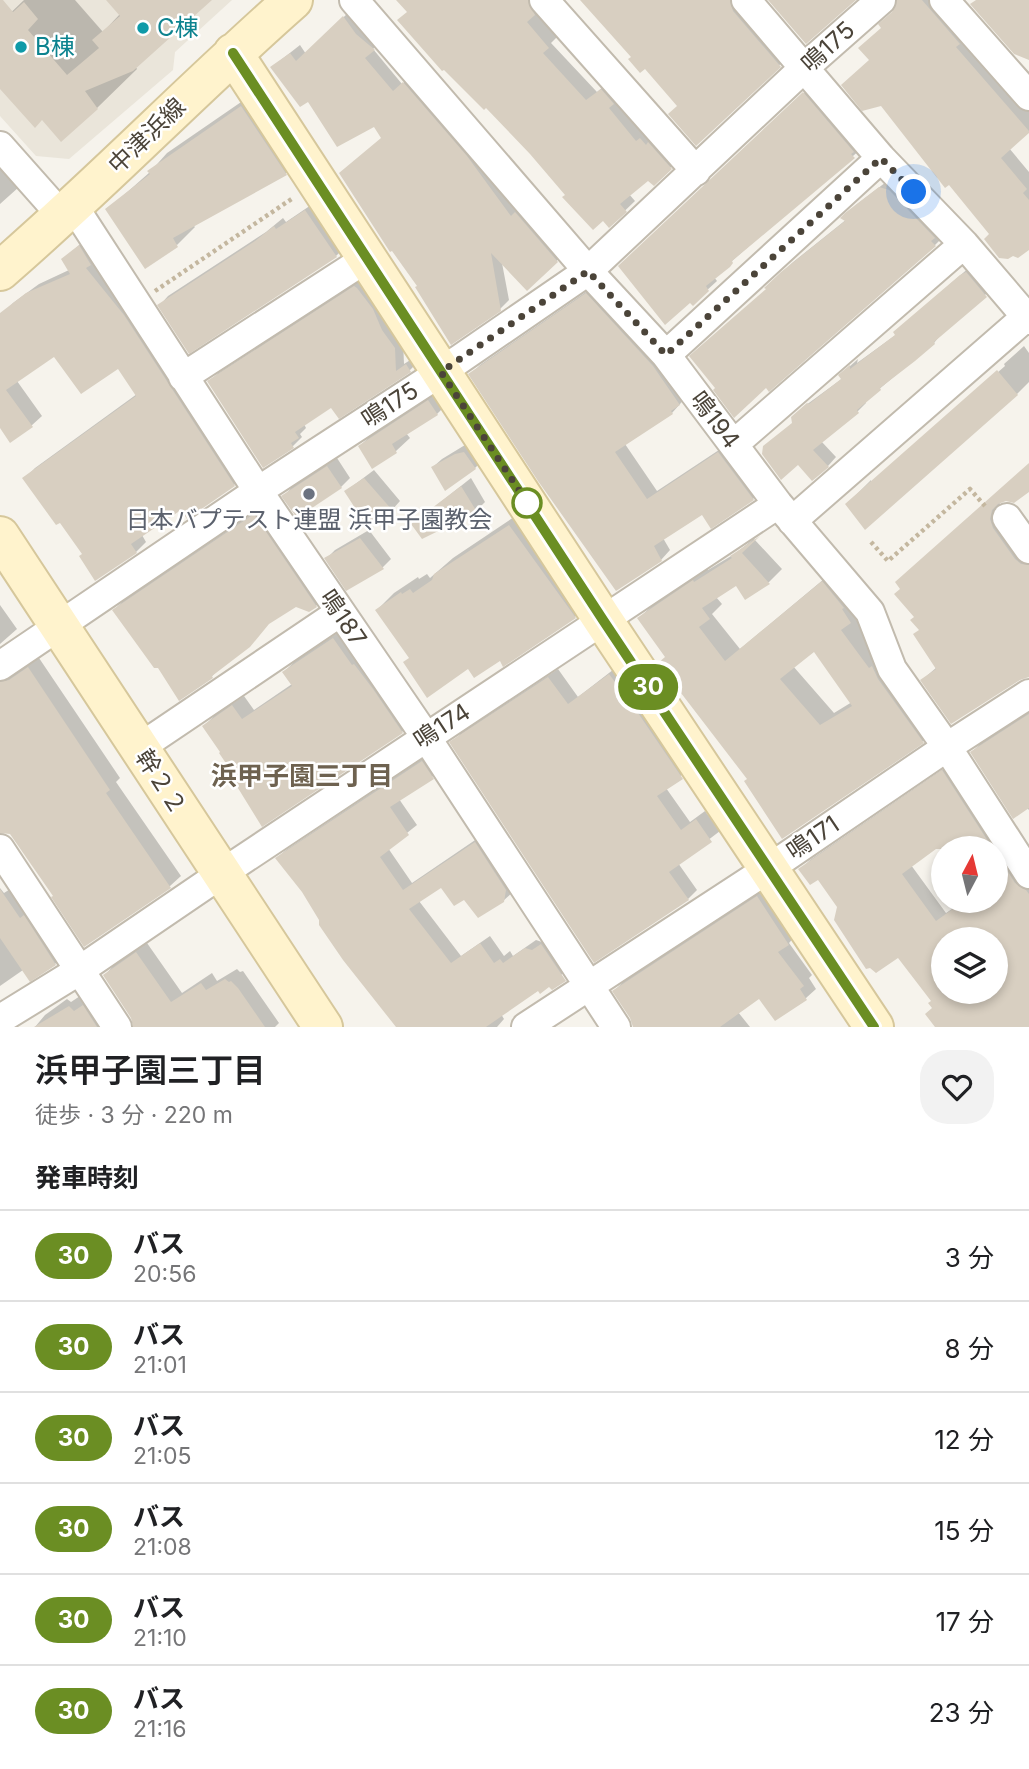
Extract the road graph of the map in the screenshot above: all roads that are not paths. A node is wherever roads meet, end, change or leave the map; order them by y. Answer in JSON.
{"nodes":[{"id":1,"x":293,"y":0,"type":"edge"},
{"id":2,"x":354,"y":0,"type":"edge"},
{"id":3,"x":544,"y":0,"type":"edge"},
{"id":4,"x":746,"y":0,"type":"edge"},
{"id":5,"x":881,"y":0,"type":"edge"},
{"id":6,"x":944,"y":0,"type":"edge"},
{"id":7,"x":233,"y":53,"type":"junction"},
{"id":8,"x":804,"y":67,"type":"junction"},
{"id":9,"x":1029,"y":96,"type":"edge"},
{"id":10,"x":0,"y":146,"type":"edge"},
{"id":11,"x":881,"y":158,"type":"junction"},
{"id":12,"x":696,"y":170,"type":"junction"},
{"id":13,"x":69,"y":212,"type":"junction"},
{"id":14,"x":964,"y":244,"type":"junction"},
{"id":15,"x":367,"y":258,"type":"junction"},
{"id":16,"x":0,"y":271,"type":"edge"},
{"id":17,"x":588,"y":271,"type":"junction"},
{"id":18,"x":1028,"y":319,"type":"edge"},
{"id":19,"x":666,"y":355,"type":"junction"},
{"id":20,"x":441,"y":372,"type":"junction"},
{"id":21,"x":183,"y":377,"type":"junction"},
{"id":22,"x":734,"y":444,"type":"junction"},
{"id":23,"x":258,"y":491,"type":"junction"},
{"id":24,"x":785,"y":512,"type":"junction"},
{"id":25,"x":1007,"y":518,"type":"road end"},
{"id":26,"x":0,"y":536,"type":"edge"},
{"id":27,"x":1029,"y":549,"type":"edge"},
{"id":28,"x":339,"y":613,"type":"junction"},
{"id":29,"x":603,"y":620,"type":"junction"},
{"id":30,"x":58,"y":626,"type":"junction"},
{"id":31,"x":0,"y":666,"type":"edge"},
{"id":32,"x":1029,"y":694,"type":"edge"},
{"id":33,"x":426,"y":737,"type":"junction"},
{"id":34,"x":947,"y":747,"type":"junction"},
{"id":35,"x":139,"y":748,"type":"junction"},
{"id":36,"x":0,"y":849,"type":"edge"},
{"id":37,"x":768,"y":869,"type":"junction"},
{"id":38,"x":221,"y":873,"type":"junction"},
{"id":39,"x":1029,"y":874,"type":"edge"},
{"id":40,"x":80,"y":970,"type":"junction"},
{"id":41,"x":588,"y":985,"type":"junction"},
{"id":42,"x":2,"y":1018,"type":"dead end"},
{"id":43,"x":117,"y":1027,"type":"edge"},
{"id":44,"x":323,"y":1027,"type":"edge"},
{"id":45,"x":526,"y":1027,"type":"edge"},
{"id":46,"x":616,"y":1027,"type":"edge"},
{"id":47,"x":874,"y":1027,"type":"edge"}],
"edges":[{"from":1,"to":7,"type":"street","name":"中津浜線"},
{"from":2,"to":17,"type":"street","name":"鳴194"},
{"from":3,"to":12,"type":"street"},
{"from":4,"to":8,"type":"street"},
{"from":5,"to":8,"type":"street","name":"鳴175"},
{"from":6,"to":9,"type":"street"},
{"from":7,"to":13,"type":"street","name":"中津浜線"},
{"from":7,"to":15,"type":"street"},
{"from":8,"to":11,"type":"street"},
{"from":8,"to":12,"type":"street","name":"鳴175"},
{"from":10,"to":13,"type":"street","name":"鳴187"},
{"from":11,"to":14,"type":"street"},
{"from":11,"to":19,"type":"street"},
{"from":12,"to":17,"type":"street","name":"鳴175"},
{"from":13,"to":16,"type":"street","name":"中津浜線"},
{"from":13,"to":21,"type":"street","name":"鳴187"},
{"from":14,"to":18,"type":"street"},
{"from":14,"to":22,"type":"street"},
{"from":15,"to":20,"type":"street"},
{"from":15,"to":21,"type":"street"},
{"from":17,"to":19,"type":"street","name":"鳴194"},
{"from":17,"to":20,"type":"street","name":"鳴175"},
{"from":18,"to":24,"type":"street","name":"鳴174"},
{"from":19,"to":22,"type":"street","name":"鳴194"},
{"from":20,"to":23,"type":"street","name":"鳴175"},
{"from":20,"to":29,"type":"street"},
{"from":21,"to":23,"type":"street","name":"鳴187"},
{"from":22,"to":24,"type":"street","name":"鳴194"},
{"from":23,"to":28,"type":"street","name":"鳴187"},
{"from":23,"to":30,"type":"street","name":"鳴175"},
{"from":24,"to":29,"type":"street","name":"鳴174"},
{"from":24,"to":34,"type":"street","name":"鳴194"},
{"from":25,"to":27,"type":"street"},
{"from":26,"to":30,"type":"street","name":"幹２２"},
{"from":28,"to":33,"type":"street","name":"鳴187"},
{"from":28,"to":35,"type":"street"},
{"from":29,"to":33,"type":"street","name":"鳴174"},
{"from":29,"to":37,"type":"street"},
{"from":30,"to":31,"type":"street","name":"鳴175"},
{"from":30,"to":35,"type":"street","name":"幹２２"},
{"from":32,"to":34,"type":"street","name":"鳴171"},
{"from":33,"to":38,"type":"street","name":"鳴174"},
{"from":33,"to":41,"type":"street","name":"鳴187"},
{"from":34,"to":37,"type":"street","name":"鳴171"},
{"from":34,"to":39,"type":"street","name":"鳴194"},
{"from":35,"to":38,"type":"street","name":"幹２２"},
{"from":36,"to":40,"type":"street"},
{"from":37,"to":41,"type":"street","name":"鳴171"},
{"from":37,"to":47,"type":"street"},
{"from":38,"to":40,"type":"street","name":"鳴174"},
{"from":38,"to":44,"type":"street","name":"幹２２"},
{"from":40,"to":42,"type":"street","name":"鳴174"},
{"from":40,"to":43,"type":"street"},
{"from":41,"to":45,"type":"street","name":"鳴171"},
{"from":41,"to":46,"type":"street","name":"鳴187"}]}
